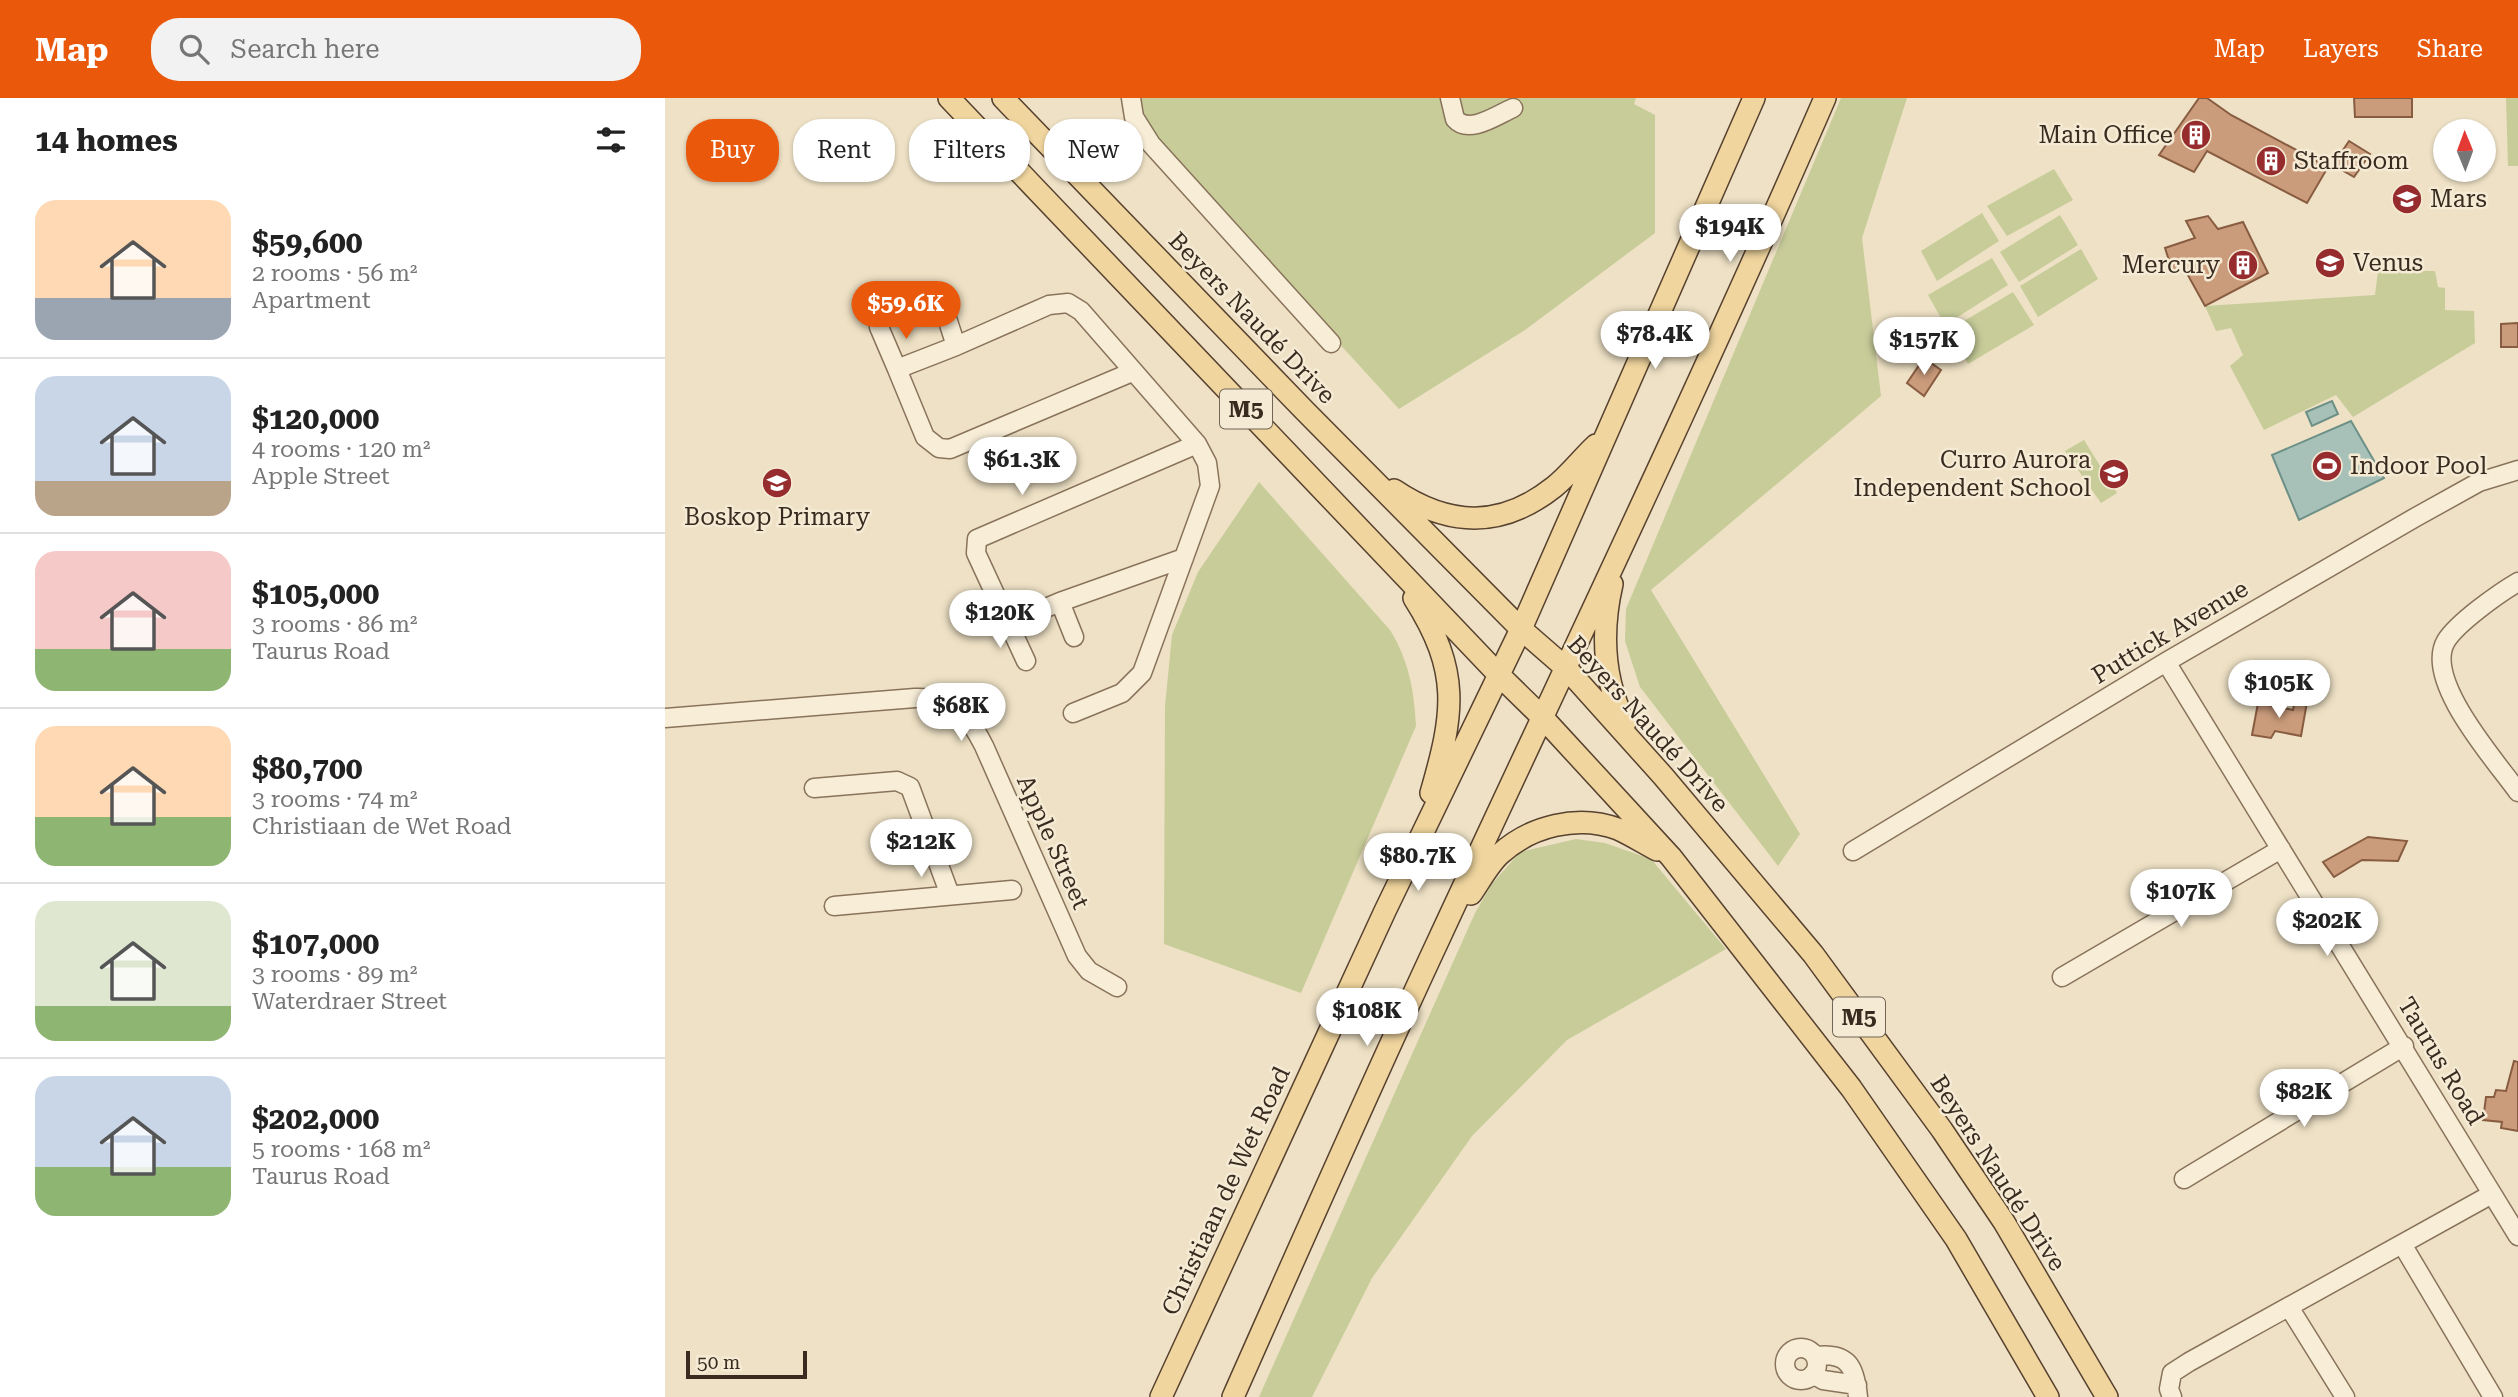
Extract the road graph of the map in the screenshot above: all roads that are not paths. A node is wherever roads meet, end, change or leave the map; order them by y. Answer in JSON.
{"nodes":[{"id":1,"x":949,"y":98,"type":"edge"},
{"id":2,"x":1003,"y":98,"type":"edge"},
{"id":3,"x":1131,"y":98,"type":"edge"},
{"id":4,"x":1450,"y":98,"type":"edge"},
{"id":5,"x":1754,"y":98,"type":"edge"},
{"id":6,"x":1825,"y":98,"type":"edge"},
{"id":7,"x":1513,"y":108,"type":"dead end"},
{"id":8,"x":946,"y":316,"type":"dead end"},
{"id":9,"x":879,"y":327,"type":"dead end"},
{"id":10,"x":1331,"y":343,"type":"dead end"},
{"id":11,"x":956,"y":346,"type":"junction"},
{"id":12,"x":897,"y":369,"type":"junction"},
{"id":13,"x":1132,"y":372,"type":"junction"},
{"id":14,"x":1603,"y":438,"type":"junction"},
{"id":15,"x":1197,"y":444,"type":"junction"},
{"id":16,"x":1364,"y":469,"type":"junction"},
{"id":17,"x":2518,"y":470,"type":"edge"},
{"id":18,"x":1621,"y":545,"type":"junction"},
{"id":19,"x":1184,"y":558,"type":"junction"},
{"id":20,"x":1391,"y":561,"type":"junction"},
{"id":21,"x":2518,"y":582,"type":"edge"},
{"id":22,"x":1060,"y":602,"type":"junction"},
{"id":23,"x":1010,"y":623,"type":"junction"},
{"id":24,"x":1521,"y":629,"type":"junction"},
{"id":25,"x":1074,"y":637,"type":"dead end"},
{"id":26,"x":1026,"y":662,"type":"dead end"},
{"id":27,"x":2167,"y":662,"type":"junction"},
{"id":28,"x":1567,"y":669,"type":"junction"},
{"id":29,"x":1498,"y":674,"type":"junction"},
{"id":30,"x":1073,"y":713,"type":"dead end"},
{"id":31,"x":665,"y":718,"type":"edge"},
{"id":32,"x":1544,"y":719,"type":"junction"},
{"id":33,"x":1637,"y":747,"type":"junction"},
{"id":34,"x":814,"y":788,"type":"dead end"},
{"id":35,"x":2518,"y":792,"type":"edge"},
{"id":36,"x":2281,"y":849,"type":"junction"},
{"id":37,"x":1853,"y":851,"type":"dead end"},
{"id":38,"x":1412,"y":856,"type":"junction"},
{"id":39,"x":1671,"y":857,"type":"junction"},
{"id":40,"x":1011,"y":890,"type":"dead end"},
{"id":41,"x":950,"y":895,"type":"junction"},
{"id":42,"x":834,"y":906,"type":"dead end"},
{"id":43,"x":1438,"y":940,"type":"junction"},
{"id":44,"x":2062,"y":977,"type":"dead end"},
{"id":45,"x":1117,"y":987,"type":"dead end"},
{"id":46,"x":2404,"y":1046,"type":"junction"},
{"id":47,"x":2184,"y":1179,"type":"dead end"},
{"id":48,"x":2492,"y":1194,"type":"junction"},
{"id":49,"x":2518,"y":1236,"type":"edge"},
{"id":50,"x":2402,"y":1244,"type":"junction"},
{"id":51,"x":2289,"y":1307,"type":"junction"},
{"id":52,"x":1815,"y":1356,"type":"junction"},
{"id":53,"x":1813,"y":1374,"type":"junction"},
{"id":54,"x":1857,"y":1391,"type":"edge"},
{"id":55,"x":1161,"y":1397,"type":"edge"},
{"id":56,"x":1233,"y":1397,"type":"edge"},
{"id":57,"x":2048,"y":1397,"type":"edge"},
{"id":58,"x":2107,"y":1397,"type":"edge"},
{"id":59,"x":2172,"y":1397,"type":"edge"},
{"id":60,"x":2345,"y":1397,"type":"edge"},
{"id":61,"x":2493,"y":1397,"type":"edge"}],
"edges":[{"from":1,"to":20,"type":"main road","number":"M5"},
{"from":2,"to":16,"type":"main road","name":"Beyers Naudé Drive","number":"M5"},
{"from":3,"to":10,"type":"street"},
{"from":4,"to":7,"type":"street"},
{"from":5,"to":14,"type":"main road","name":"Christiaan de Wet Road"},
{"from":6,"to":18,"type":"main road"},
{"from":8,"to":11,"type":"street"},
{"from":9,"to":12,"type":"street"},
{"from":11,"to":12,"type":"street"},
{"from":11,"to":13,"type":"street"},
{"from":12,"to":13,"type":"street"},
{"from":13,"to":15,"type":"street"},
{"from":14,"to":16,"type":"main road"},
{"from":14,"to":24,"type":"main road","name":"Christiaan de Wet Road"},
{"from":15,"to":19,"type":"street"},
{"from":15,"to":23,"type":"street"},
{"from":16,"to":24,"type":"main road","name":"Beyers Naudé Drive","number":"M5"},
{"from":17,"to":27,"type":"street","name":"Puttick Avenue"},
{"from":18,"to":28,"type":"main road"},
{"from":18,"to":33,"type":"main road"},
{"from":19,"to":22,"type":"street"},
{"from":19,"to":30,"type":"street"},
{"from":20,"to":29,"type":"main road","number":"M5"},
{"from":20,"to":38,"type":"main road"},
{"from":21,"to":35,"type":"street"},
{"from":22,"to":23,"type":"street"},
{"from":22,"to":25,"type":"street"},
{"from":23,"to":26,"type":"street"},
{"from":24,"to":28,"type":"main road","name":"Beyers Naudé Drive","number":"M5"},
{"from":24,"to":29,"type":"main road","name":"Christiaan de Wet Road"},
{"from":27,"to":36,"type":"street","name":"Taurus Road"},
{"from":27,"to":37,"type":"street","name":"Puttick Avenue"},
{"from":28,"to":32,"type":"main road"},
{"from":28,"to":33,"type":"main road","name":"Beyers Naudé Drive","number":"M5"},
{"from":29,"to":32,"type":"main road","number":"M5"},
{"from":29,"to":38,"type":"main road","name":"Christiaan de Wet Road"},
{"from":31,"to":45,"type":"street","name":"Apple Street"},
{"from":32,"to":39,"type":"main road","number":"M5"},
{"from":32,"to":43,"type":"main road"},
{"from":33,"to":58,"type":"main road","name":"Beyers Naudé Drive","number":"M5"},
{"from":34,"to":41,"type":"street"},
{"from":36,"to":44,"type":"street"},
{"from":36,"to":46,"type":"street","name":"Taurus Road"},
{"from":38,"to":55,"type":"main road","name":"Christiaan de Wet Road"},
{"from":39,"to":43,"type":"main road"},
{"from":39,"to":57,"type":"main road","number":"M5"},
{"from":40,"to":41,"type":"street"},
{"from":41,"to":42,"type":"street"},
{"from":43,"to":56,"type":"main road"},
{"from":46,"to":47,"type":"street"},
{"from":46,"to":48,"type":"street","name":"Taurus Road"},
{"from":48,"to":49,"type":"street","name":"Taurus Road"},
{"from":48,"to":50,"type":"street"},
{"from":50,"to":51,"type":"street"},
{"from":50,"to":61,"type":"street"},
{"from":51,"to":59,"type":"street"},
{"from":51,"to":60,"type":"street"},
{"from":52,"to":53,"type":"street"},
{"from":52,"to":53,"type":"street"},
{"from":52,"to":54,"type":"street"},
{"from":53,"to":54,"type":"street"}]}
